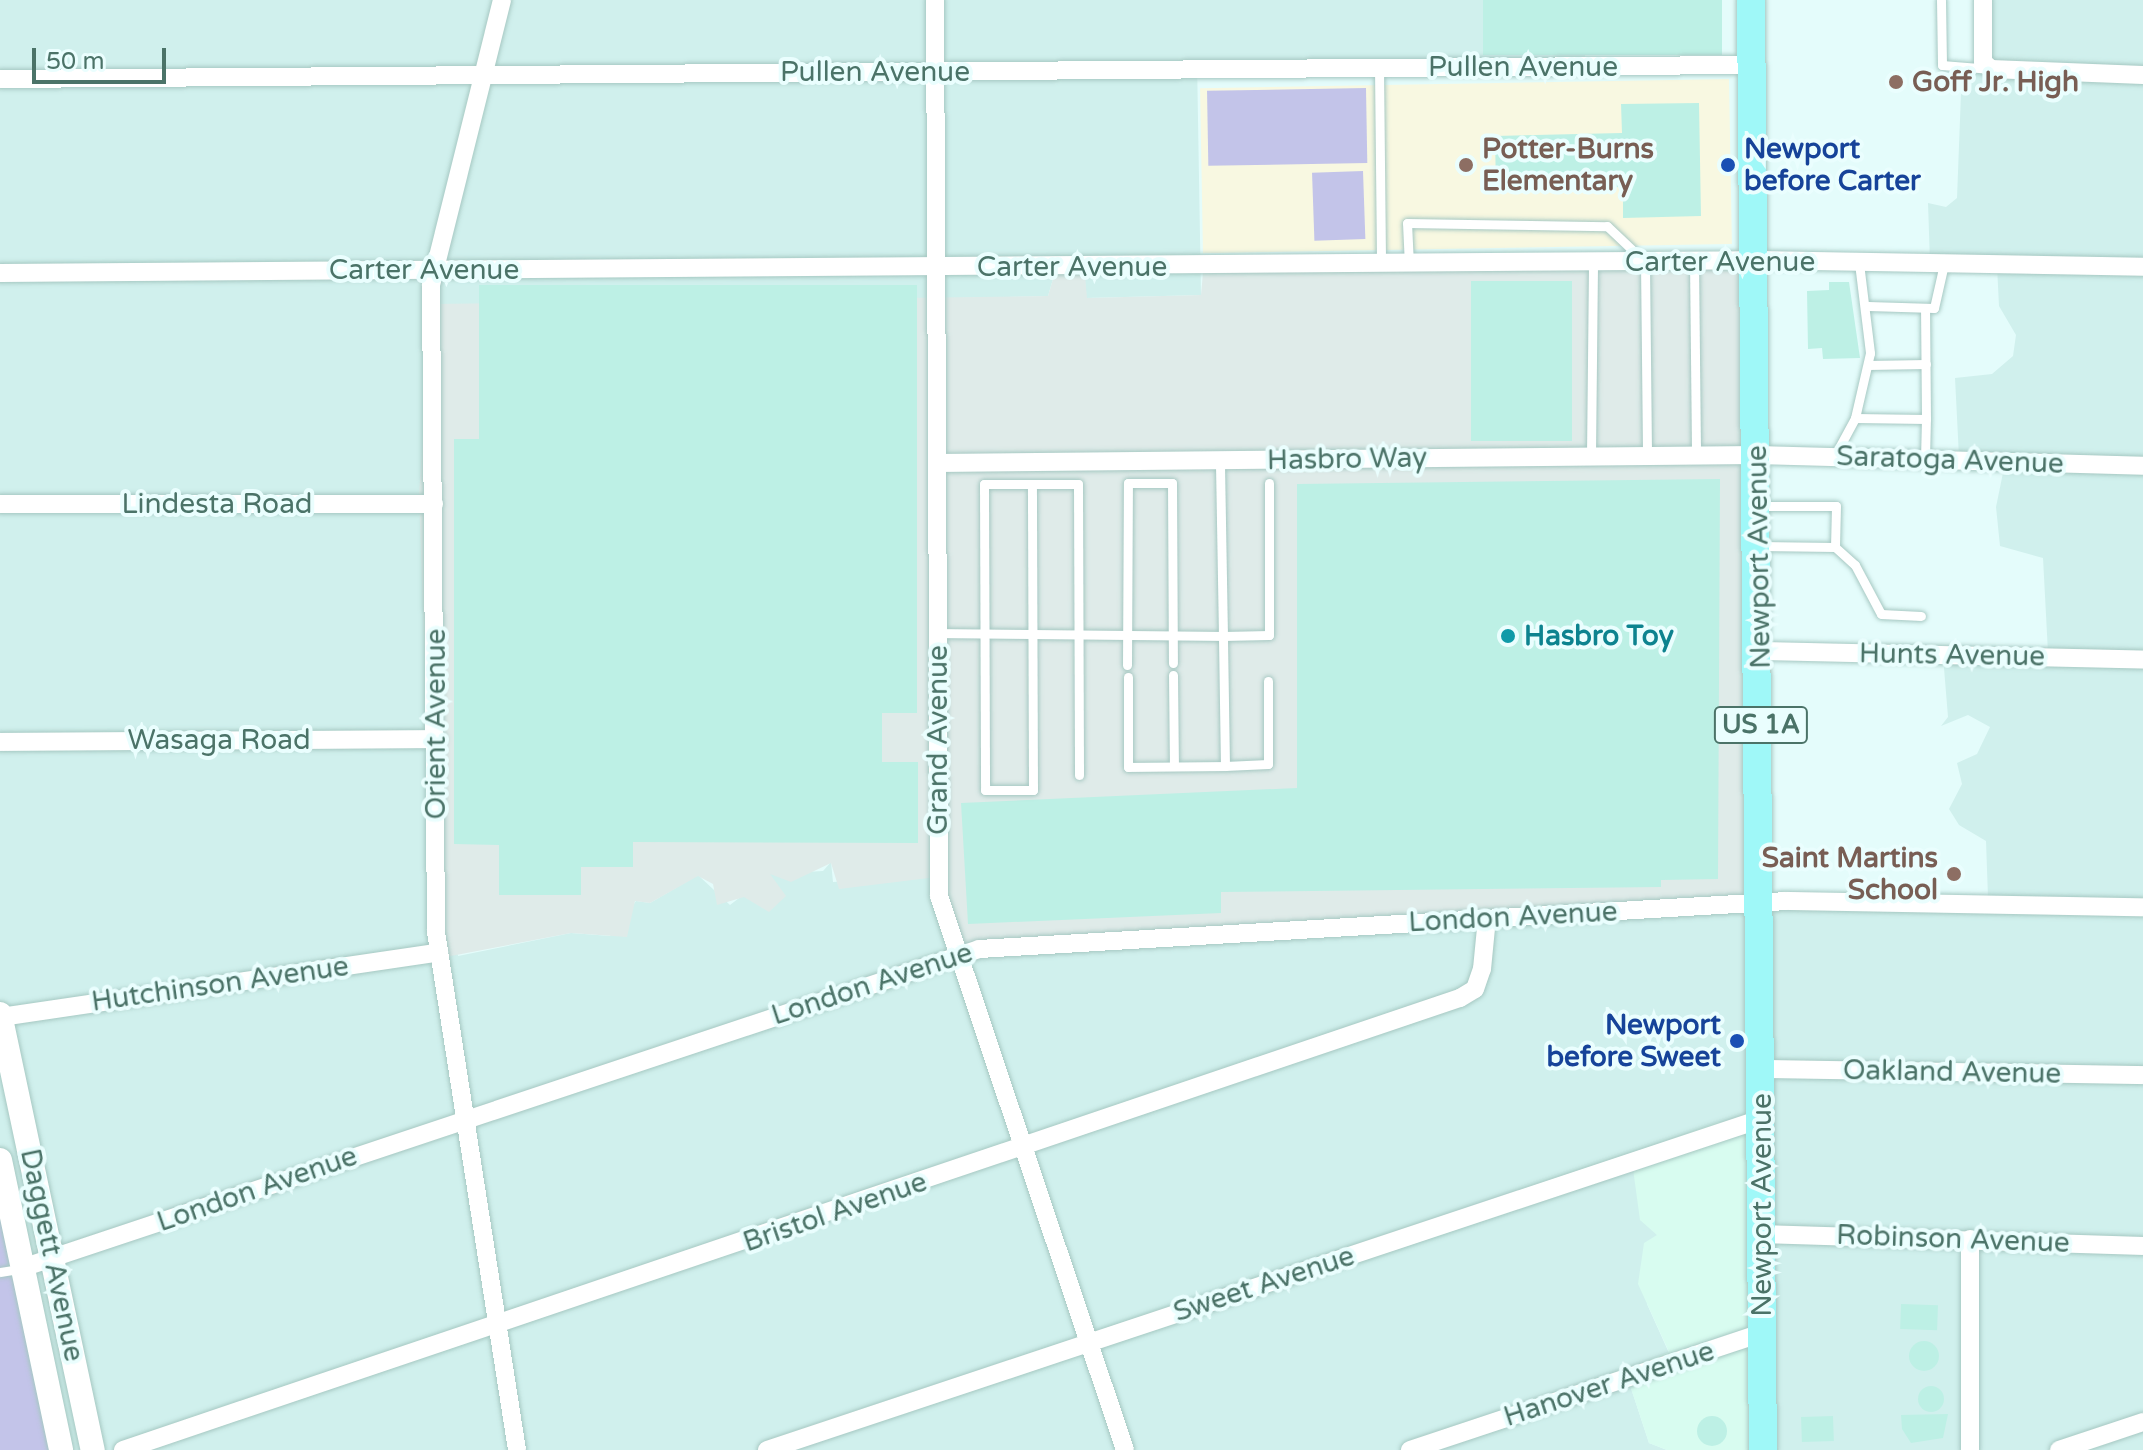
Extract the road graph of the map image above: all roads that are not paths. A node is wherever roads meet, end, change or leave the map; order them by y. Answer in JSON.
{"nodes":[{"id":1,"x":502,"y":0,"type":"edge"},
{"id":2,"x":935,"y":0,"type":"edge"},
{"id":3,"x":1751,"y":0,"type":"edge"},
{"id":4,"x":1941,"y":0,"type":"edge"},
{"id":5,"x":1983,"y":0,"type":"edge"},
{"id":6,"x":1751,"y":65,"type":"junction"},
{"id":7,"x":1987,"y":65,"type":"junction"},
{"id":8,"x":1379,"y":68,"type":"junction"},
{"id":9,"x":936,"y":72,"type":"junction"},
{"id":10,"x":483,"y":75,"type":"junction"},
{"id":11,"x":2143,"y":75,"type":"edge"},
{"id":12,"x":0,"y":79,"type":"edge"},
{"id":13,"x":1755,"y":260,"type":"junction"},
{"id":14,"x":1694,"y":261,"type":"junction"},
{"id":15,"x":1645,"y":262,"type":"junction"},
{"id":16,"x":1593,"y":263,"type":"junction"},
{"id":17,"x":1859,"y":263,"type":"junction"},
{"id":18,"x":1944,"y":264,"type":"junction"},
{"id":19,"x":1381,"y":265,"type":"junction"},
{"id":20,"x":1409,"y":265,"type":"junction"},
{"id":21,"x":935,"y":266,"type":"junction"},
{"id":22,"x":2143,"y":267,"type":"edge"},
{"id":23,"x":434,"y":270,"type":"junction"},
{"id":24,"x":0,"y":273,"type":"edge"},
{"id":25,"x":1868,"y":306,"type":"junction"},
{"id":26,"x":1925,"y":308,"type":"junction"},
{"id":27,"x":1926,"y":364,"type":"junction"},
{"id":28,"x":1868,"y":365,"type":"junction"},
{"id":29,"x":1855,"y":418,"type":"junction"},
{"id":30,"x":1926,"y":419,"type":"junction"},
{"id":31,"x":1696,"y":455,"type":"junction"},
{"id":32,"x":1757,"y":455,"type":"junction"},
{"id":33,"x":1591,"y":456,"type":"junction"},
{"id":34,"x":1647,"y":456,"type":"junction"},
{"id":35,"x":1834,"y":457,"type":"junction"},
{"id":36,"x":1925,"y":459,"type":"junction"},
{"id":37,"x":1220,"y":460,"type":"junction"},
{"id":38,"x":937,"y":463,"type":"junction"},
{"id":39,"x":2143,"y":466,"type":"edge"},
{"id":40,"x":1269,"y":483,"type":"dead end"},
{"id":41,"x":1032,"y":484,"type":"junction"},
{"id":42,"x":0,"y":504,"type":"edge"},
{"id":43,"x":434,"y":504,"type":"junction"},
{"id":44,"x":1758,"y":506,"type":"junction"},
{"id":45,"x":1759,"y":546,"type":"junction"},
{"id":46,"x":1835,"y":547,"type":"junction"},
{"id":47,"x":1921,"y":616,"type":"dead end"},
{"id":48,"x":937,"y":633,"type":"junction"},
{"id":49,"x":985,"y":634,"type":"junction"},
{"id":50,"x":1031,"y":635,"type":"junction"},
{"id":51,"x":1079,"y":636,"type":"junction"},
{"id":52,"x":1126,"y":636,"type":"junction"},
{"id":53,"x":1173,"y":636,"type":"junction"},
{"id":54,"x":1223,"y":636,"type":"junction"},
{"id":55,"x":1761,"y":651,"type":"junction"},
{"id":56,"x":2143,"y":660,"type":"edge"},
{"id":57,"x":1173,"y":663,"type":"dead end"},
{"id":58,"x":1127,"y":665,"type":"dead end"},
{"id":59,"x":1173,"y":675,"type":"dead end"},
{"id":60,"x":1128,"y":677,"type":"dead end"},
{"id":61,"x":1268,"y":681,"type":"dead end"},
{"id":62,"x":437,"y":739,"type":"junction"},
{"id":63,"x":0,"y":742,"type":"edge"},
{"id":64,"x":1174,"y":766,"type":"junction"},
{"id":65,"x":1225,"y":766,"type":"junction"},
{"id":66,"x":1079,"y":775,"type":"dead end"},
{"id":67,"x":1761,"y":905,"type":"junction"},
{"id":68,"x":2143,"y":907,"type":"edge"},
{"id":69,"x":1487,"y":918,"type":"junction"},
{"id":70,"x":439,"y":952,"type":"junction"},
{"id":71,"x":958,"y":953,"type":"junction"},
{"id":72,"x":0,"y":1016,"type":"edge"},
{"id":73,"x":1761,"y":1069,"type":"junction"},
{"id":74,"x":2143,"y":1075,"type":"edge"},
{"id":75,"x":465,"y":1119,"type":"junction"},
{"id":76,"x":1761,"y":1119,"type":"junction"},
{"id":77,"x":1024,"y":1148,"type":"junction"},
{"id":78,"x":0,"y":1160,"type":"edge"},
{"id":79,"x":1762,"y":1234,"type":"junction"},
{"id":80,"x":1970,"y":1239,"type":"junction"},
{"id":81,"x":2143,"y":1246,"type":"edge"},
{"id":82,"x":54,"y":1257,"type":"junction"},
{"id":83,"x":11,"y":1270,"type":"edge"},
{"id":84,"x":498,"y":1327,"type":"junction"},
{"id":85,"x":1762,"y":1333,"type":"junction"},
{"id":86,"x":1089,"y":1343,"type":"junction"},
{"id":87,"x":2143,"y":1422,"type":"edge"},
{"id":88,"x":61,"y":1450,"type":"edge"},
{"id":89,"x":93,"y":1450,"type":"edge"},
{"id":90,"x":123,"y":1450,"type":"edge"},
{"id":91,"x":517,"y":1450,"type":"edge"},
{"id":92,"x":767,"y":1450,"type":"edge"},
{"id":93,"x":1125,"y":1450,"type":"edge"},
{"id":94,"x":1410,"y":1450,"type":"edge"},
{"id":95,"x":1763,"y":1450,"type":"edge"},
{"id":96,"x":1970,"y":1450,"type":"edge"},
{"id":97,"x":2059,"y":1450,"type":"edge"}],
"edges":[{"from":1,"to":10,"type":"street","name":"Orient Avenue"},
{"from":2,"to":9,"type":"street","name":"Grand Avenue"},
{"from":3,"to":6,"type":"main road","name":"Newport Avenue","number":"US 1A"},
{"from":4,"to":7,"type":"lane"},
{"from":5,"to":7,"type":"street"},
{"from":6,"to":8,"type":"street","name":"Pullen Avenue"},
{"from":6,"to":13,"type":"main road","name":"Newport Avenue","number":"US 1A"},
{"from":7,"to":11,"type":"street"},
{"from":8,"to":9,"type":"street","name":"Pullen Avenue"},
{"from":8,"to":19,"type":"lane"},
{"from":9,"to":10,"type":"street","name":"Pullen Avenue"},
{"from":9,"to":21,"type":"street","name":"Grand Avenue"},
{"from":10,"to":12,"type":"street","name":"Pullen Avenue"},
{"from":10,"to":23,"type":"street","name":"Orient Avenue"},
{"from":13,"to":14,"type":"street","name":"Carter Avenue"},
{"from":13,"to":17,"type":"street","name":"Carter Avenue"},
{"from":13,"to":32,"type":"main road","name":"Newport Avenue","number":"US 1A"},
{"from":14,"to":15,"type":"street","name":"Carter Avenue"},
{"from":14,"to":31,"type":"lane"},
{"from":15,"to":16,"type":"street","name":"Carter Avenue"},
{"from":15,"to":20,"type":"lane"},
{"from":15,"to":34,"type":"lane"},
{"from":16,"to":20,"type":"street","name":"Carter Avenue"},
{"from":16,"to":33,"type":"lane"},
{"from":17,"to":18,"type":"street","name":"Carter Avenue"},
{"from":17,"to":25,"type":"lane"},
{"from":18,"to":22,"type":"street","name":"Carter Avenue"},
{"from":18,"to":26,"type":"lane"},
{"from":19,"to":20,"type":"street","name":"Carter Avenue"},
{"from":19,"to":21,"type":"street","name":"Carter Avenue"},
{"from":21,"to":23,"type":"street","name":"Carter Avenue"},
{"from":21,"to":38,"type":"street","name":"Grand Avenue"},
{"from":23,"to":24,"type":"street","name":"Carter Avenue"},
{"from":23,"to":43,"type":"street","name":"Orient Avenue"},
{"from":25,"to":26,"type":"lane"},
{"from":25,"to":28,"type":"lane"},
{"from":26,"to":27,"type":"lane"},
{"from":27,"to":28,"type":"lane"},
{"from":27,"to":30,"type":"lane"},
{"from":28,"to":29,"type":"lane"},
{"from":29,"to":30,"type":"lane"},
{"from":29,"to":35,"type":"lane"},
{"from":30,"to":36,"type":"lane"},
{"from":31,"to":32,"type":"street","name":"Hasbro Way"},
{"from":31,"to":34,"type":"street","name":"Hasbro Way"},
{"from":32,"to":35,"type":"street","name":"Saratoga Avenue"},
{"from":32,"to":44,"type":"main road","name":"Newport Avenue","number":"US 1A"},
{"from":33,"to":34,"type":"street","name":"Hasbro Way"},
{"from":33,"to":37,"type":"street","name":"Hasbro Way"},
{"from":35,"to":36,"type":"street","name":"Saratoga Avenue"},
{"from":36,"to":39,"type":"street","name":"Saratoga Avenue"},
{"from":37,"to":38,"type":"street","name":"Hasbro Way"},
{"from":37,"to":54,"type":"lane"},
{"from":38,"to":48,"type":"street","name":"Grand Avenue"},
{"from":40,"to":54,"type":"lane"},
{"from":41,"to":49,"type":"lane"},
{"from":41,"to":50,"type":"lane"},
{"from":41,"to":51,"type":"lane"},
{"from":42,"to":43,"type":"street","name":"Lindesta Road"},
{"from":43,"to":62,"type":"street","name":"Orient Avenue"},
{"from":44,"to":45,"type":"main road","name":"Newport Avenue","number":"US 1A"},
{"from":44,"to":46,"type":"lane"},
{"from":45,"to":46,"type":"lane"},
{"from":45,"to":55,"type":"main road","name":"Newport Avenue","number":"US 1A"},
{"from":46,"to":47,"type":"lane"},
{"from":48,"to":49,"type":"lane"},
{"from":48,"to":71,"type":"street","name":"Grand Avenue"},
{"from":49,"to":50,"type":"lane"},
{"from":49,"to":50,"type":"lane"},
{"from":50,"to":51,"type":"lane"},
{"from":51,"to":52,"type":"lane"},
{"from":51,"to":66,"type":"lane"},
{"from":52,"to":53,"type":"lane"},
{"from":52,"to":53,"type":"lane"},
{"from":52,"to":58,"type":"lane"},
{"from":53,"to":54,"type":"lane"},
{"from":53,"to":57,"type":"lane"},
{"from":54,"to":65,"type":"lane"},
{"from":55,"to":56,"type":"street","name":"Hunts Avenue"},
{"from":55,"to":67,"type":"main road","name":"Newport Avenue","number":"US 1A"},
{"from":59,"to":64,"type":"lane"},
{"from":60,"to":64,"type":"lane"},
{"from":61,"to":65,"type":"lane"},
{"from":62,"to":63,"type":"street","name":"Wasaga Road"},
{"from":62,"to":70,"type":"street","name":"Orient Avenue"},
{"from":64,"to":65,"type":"lane"},
{"from":67,"to":68,"type":"street","name":"London Avenue"},
{"from":67,"to":69,"type":"street","name":"London Avenue"},
{"from":67,"to":73,"type":"main road","name":"Newport Avenue","number":"US 1A"},
{"from":69,"to":71,"type":"street","name":"London Avenue"},
{"from":69,"to":77,"type":"street","name":"Bristol Avenue"},
{"from":70,"to":72,"type":"street","name":"Hutchinson Avenue"},
{"from":70,"to":75,"type":"street","name":"Orient Avenue"},
{"from":71,"to":75,"type":"street","name":"London Avenue"},
{"from":71,"to":77,"type":"street","name":"Grand Avenue"},
{"from":72,"to":82,"type":"street","name":"Daggett Avenue"},
{"from":73,"to":74,"type":"street","name":"Oakland Avenue"},
{"from":73,"to":76,"type":"main road","name":"Newport Avenue","number":"US 1A"},
{"from":75,"to":82,"type":"street","name":"London Avenue"},
{"from":75,"to":84,"type":"street","name":"Orient Avenue"},
{"from":76,"to":79,"type":"main road","name":"Newport Avenue","number":"US 1A"},
{"from":76,"to":86,"type":"street","name":"Sweet Avenue"},
{"from":77,"to":84,"type":"street","name":"Bristol Avenue"},
{"from":77,"to":86,"type":"street","name":"Grand Avenue"},
{"from":78,"to":83,"type":"street","name":"Daggett Avenue"},
{"from":79,"to":80,"type":"street","name":"Robinson Avenue"},
{"from":79,"to":85,"type":"main road","name":"Newport Avenue","number":"US 1A"},
{"from":80,"to":81,"type":"street","name":"Robinson Avenue"},
{"from":80,"to":96,"type":"street"},
{"from":82,"to":83,"type":"street","name":"London Avenue"},
{"from":82,"to":89,"type":"street","name":"Daggett Avenue"},
{"from":83,"to":88,"type":"street","name":"Daggett Avenue"},
{"from":84,"to":90,"type":"street","name":"Bristol Avenue"},
{"from":84,"to":91,"type":"street","name":"Orient Avenue"},
{"from":85,"to":94,"type":"street","name":"Hanover Avenue"},
{"from":85,"to":95,"type":"main road","name":"Newport Avenue","number":"US 1A"},
{"from":86,"to":92,"type":"street","name":"Sweet Avenue"},
{"from":86,"to":93,"type":"street","name":"Grand Avenue"},
{"from":87,"to":97,"type":"street"}]}
